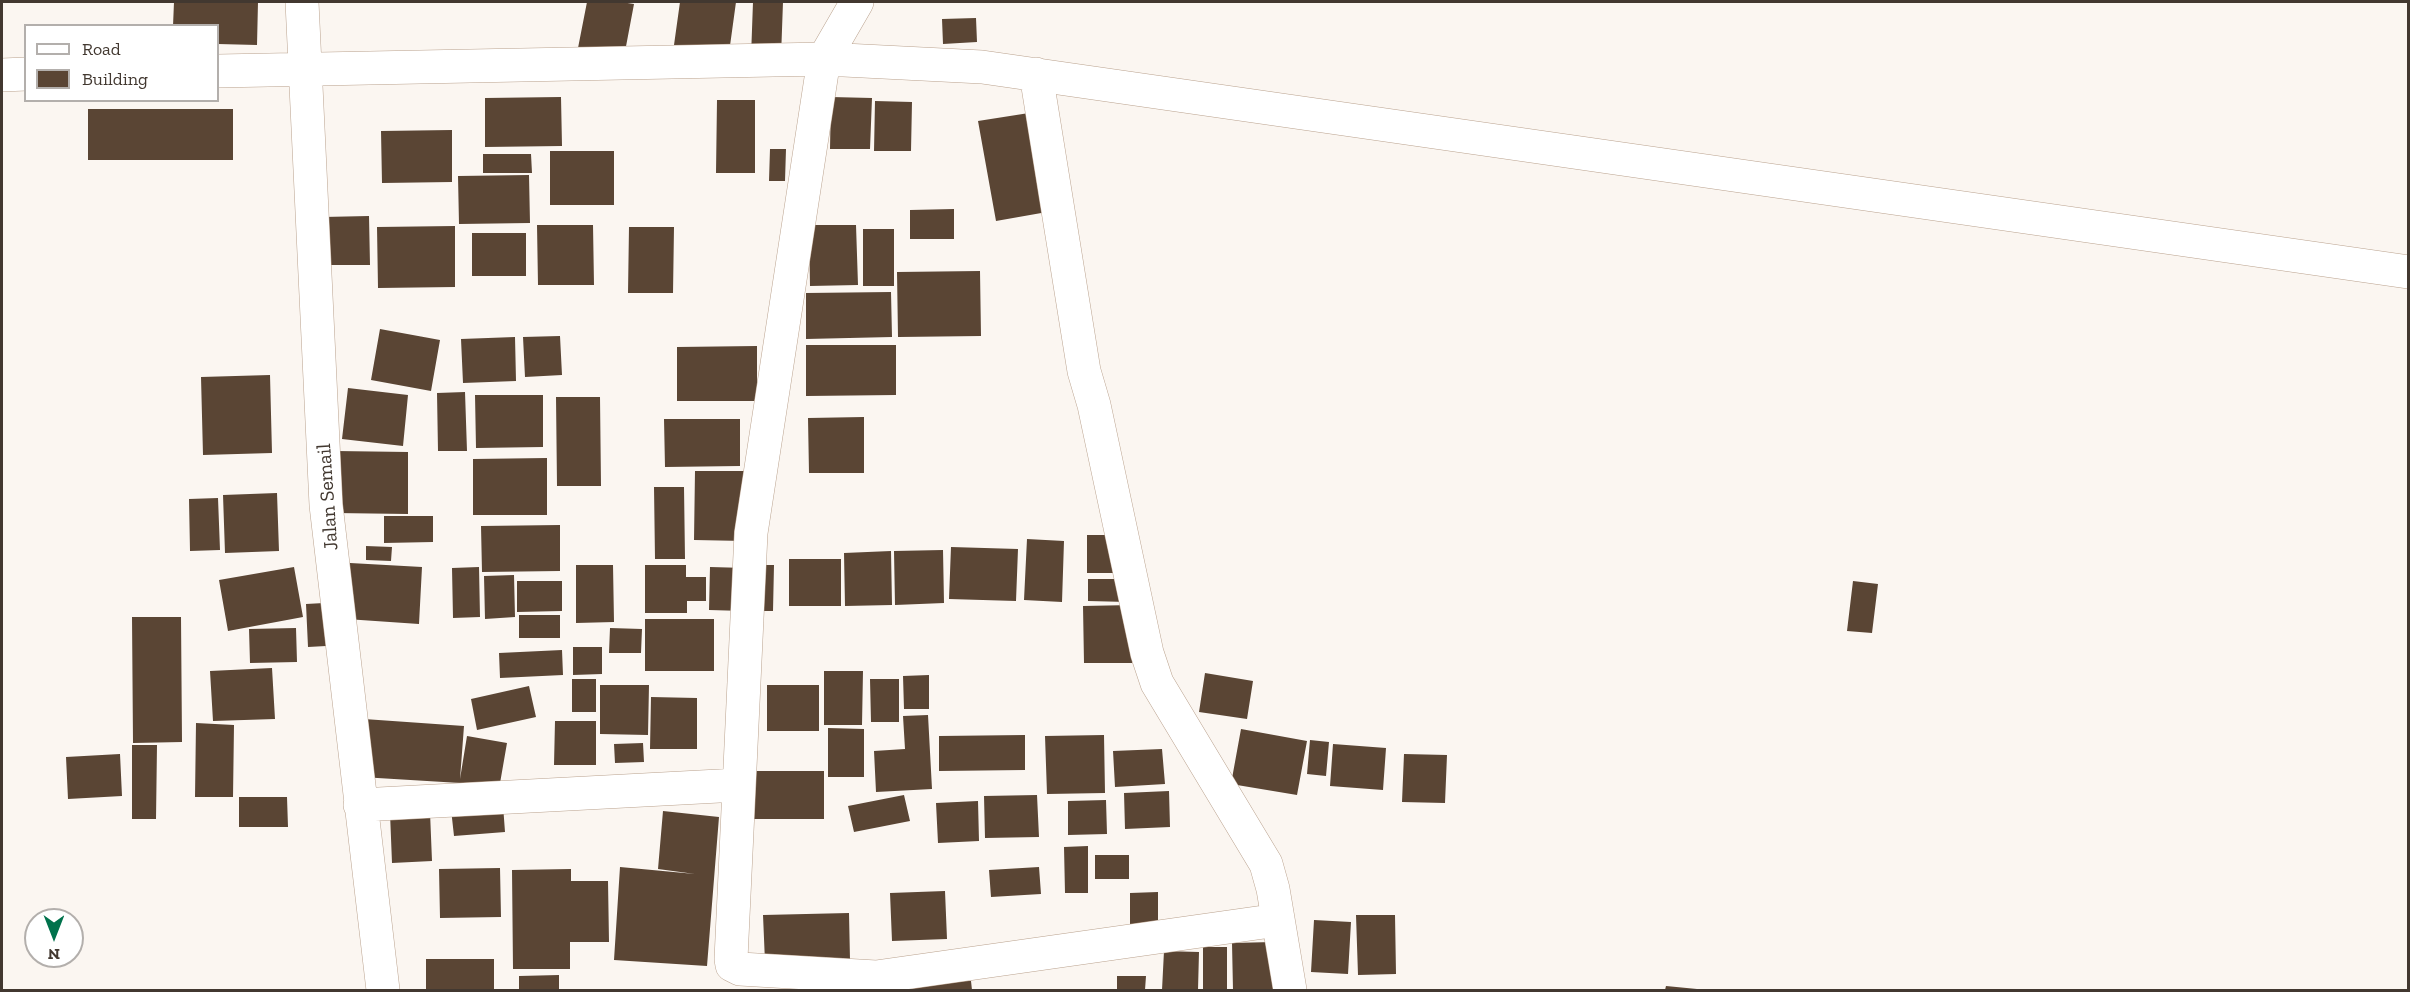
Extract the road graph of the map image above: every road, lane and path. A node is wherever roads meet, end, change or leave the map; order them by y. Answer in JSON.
{"nodes":[{"id":1,"x":302,"y":2,"type":"edge"},
{"id":2,"x":857,"y":2,"type":"edge"},
{"id":3,"x":824,"y":59,"type":"junction"},
{"id":4,"x":306,"y":69,"type":"junction"},
{"id":5,"x":219,"y":71,"type":"edge"},
{"id":6,"x":1036,"y":74,"type":"junction"},
{"id":7,"x":2,"y":75,"type":"edge"},
{"id":8,"x":24,"y":75,"type":"edge"},
{"id":9,"x":2409,"y":272,"type":"edge"},
{"id":10,"x":738,"y":785,"type":"junction"},
{"id":11,"x":360,"y":805,"type":"junction"},
{"id":12,"x":1278,"y":920,"type":"junction"},
{"id":13,"x":876,"y":984,"type":"edge"},
{"id":14,"x":383,"y":990,"type":"edge"},
{"id":15,"x":1290,"y":990,"type":"edge"}],
"edges":[{"from":1,"to":4,"type":"street","name":"Jalan Semail"},
{"from":2,"to":3,"type":"street"},
{"from":3,"to":4,"type":"street"},
{"from":3,"to":6,"type":"street"},
{"from":3,"to":10,"type":"street"},
{"from":4,"to":5,"type":"street"},
{"from":4,"to":11,"type":"street","name":"Jalan Semail"},
{"from":6,"to":9,"type":"street"},
{"from":6,"to":12,"type":"street"},
{"from":7,"to":8,"type":"street"},
{"from":10,"to":11,"type":"street"},
{"from":10,"to":13,"type":"street"},
{"from":11,"to":14,"type":"street","name":"Jalan Semail"},
{"from":12,"to":13,"type":"street"},
{"from":12,"to":15,"type":"street"}]}
